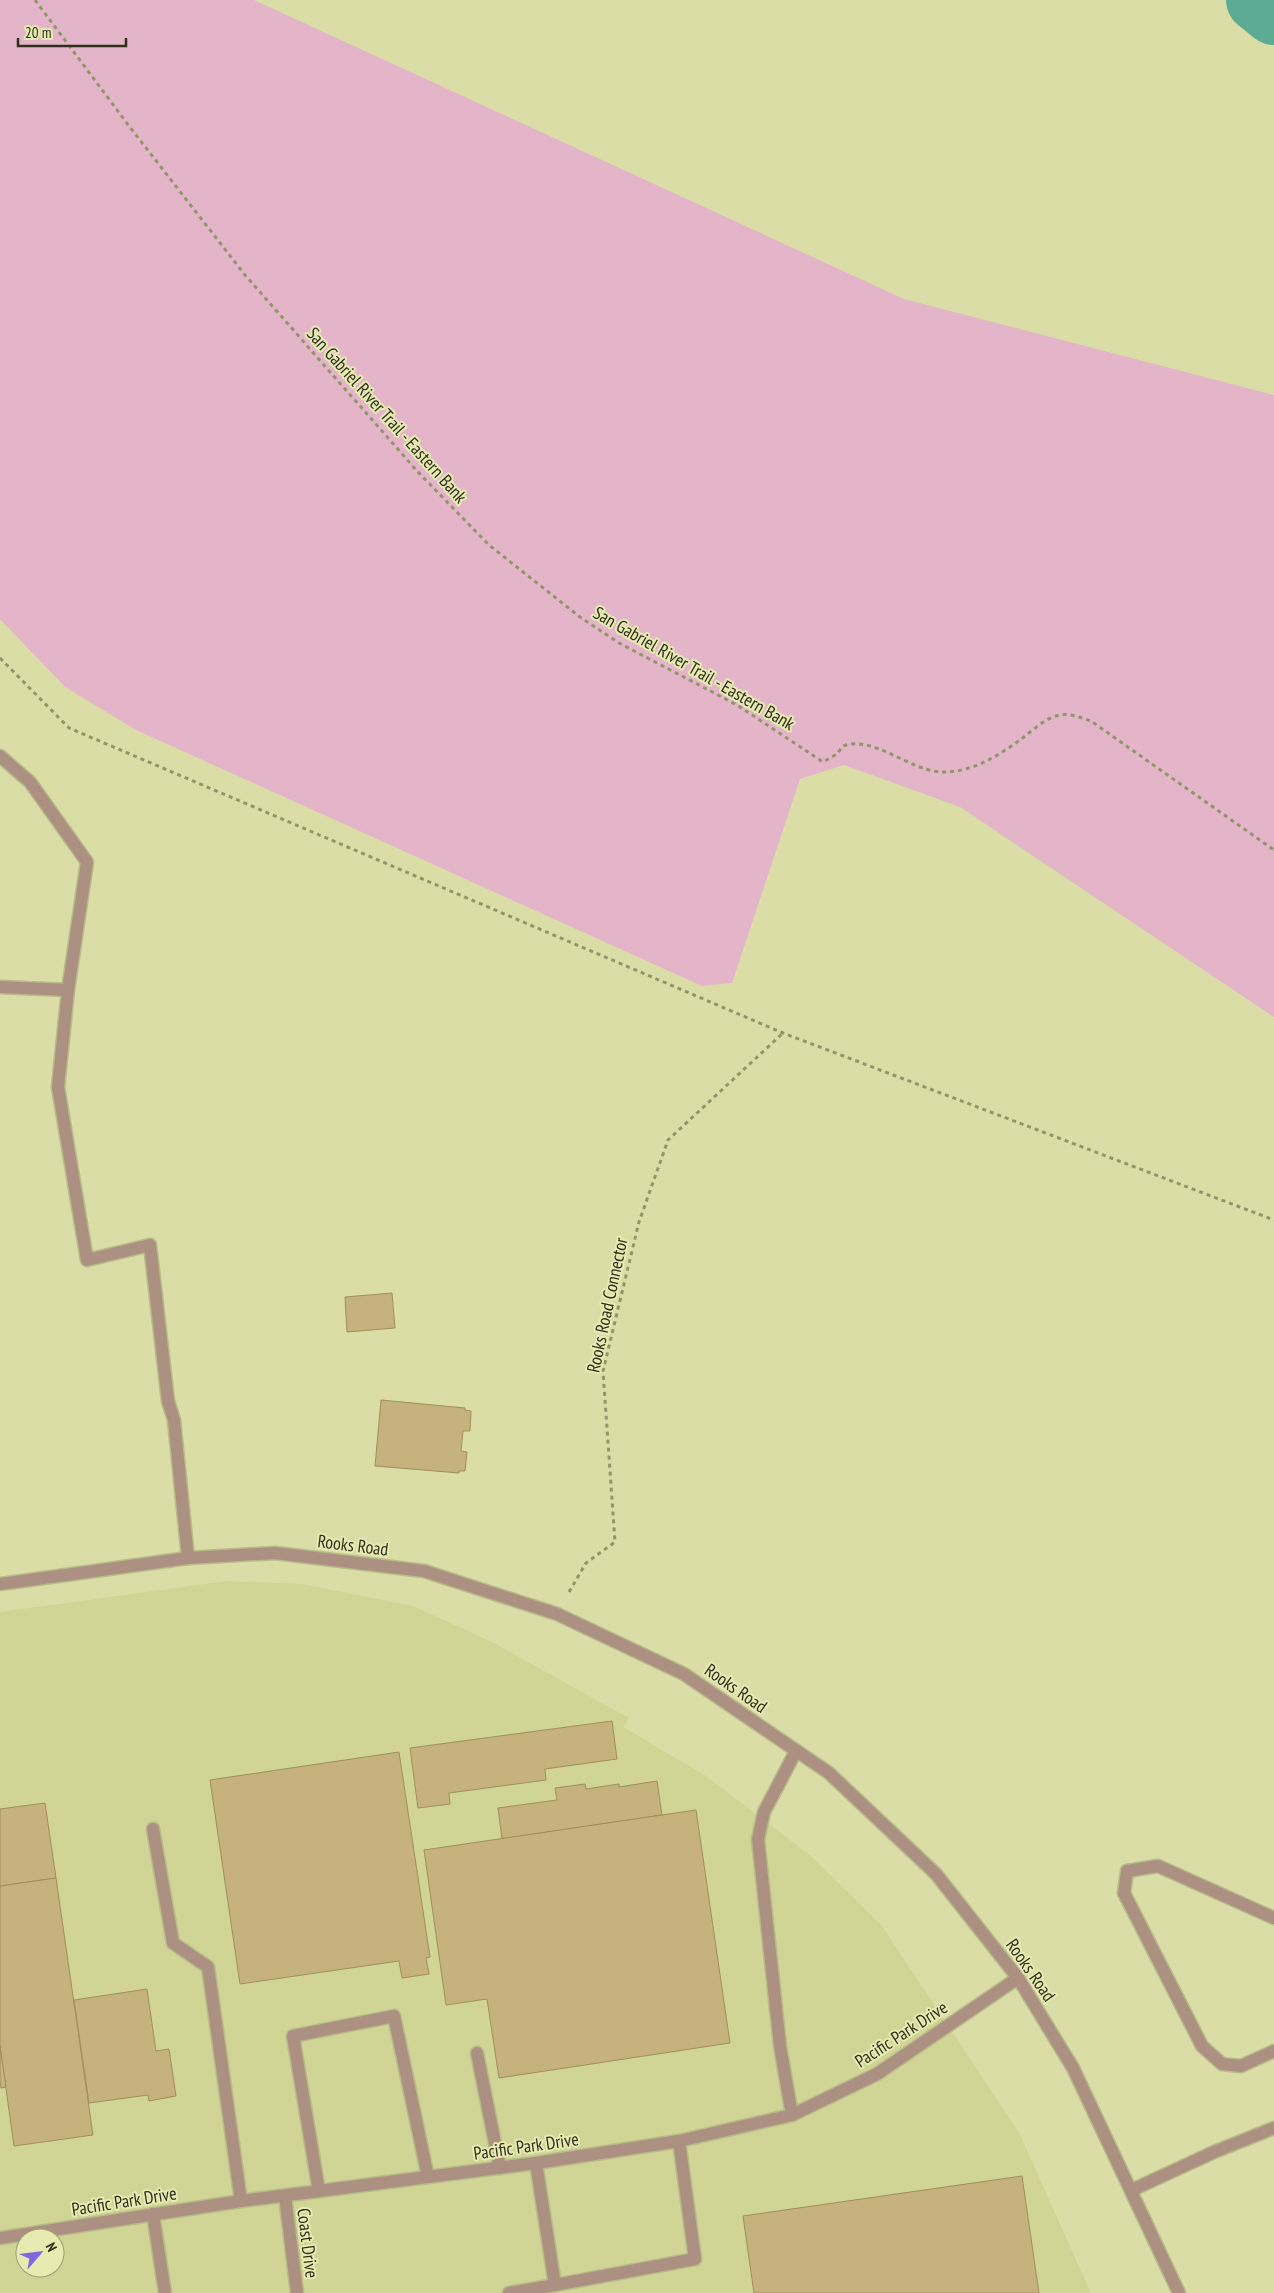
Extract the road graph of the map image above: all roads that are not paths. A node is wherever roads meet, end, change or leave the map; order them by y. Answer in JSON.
{"nodes":[{"id":1,"x":0,"y":756,"type":"edge"},
{"id":2,"x":0,"y":987,"type":"edge"},
{"id":3,"x":68,"y":990,"type":"junction"},
{"id":4,"x":188,"y":1558,"type":"junction"},
{"id":5,"x":0,"y":1584,"type":"edge"},
{"id":6,"x":796,"y":1751,"type":"junction"},
{"id":7,"x":153,"y":1830,"type":"dead end"},
{"id":8,"x":1274,"y":1918,"type":"edge"},
{"id":9,"x":1018,"y":1978,"type":"junction"},
{"id":10,"x":1274,"y":2051,"type":"edge"},
{"id":11,"x":477,"y":2053,"type":"dead end"},
{"id":12,"x":792,"y":2115,"type":"junction"},
{"id":13,"x":1274,"y":2128,"type":"edge"},
{"id":14,"x":679,"y":2141,"type":"junction"},
{"id":15,"x":536,"y":2163,"type":"junction"},
{"id":16,"x":500,"y":2168,"type":"junction"},
{"id":17,"x":428,"y":2177,"type":"junction"},
{"id":18,"x":1132,"y":2190,"type":"junction"},
{"id":19,"x":319,"y":2191,"type":"junction"},
{"id":20,"x":285,"y":2196,"type":"junction"},
{"id":21,"x":241,"y":2200,"type":"junction"},
{"id":22,"x":153,"y":2214,"type":"junction"},
{"id":23,"x":0,"y":2237,"type":"edge"},
{"id":24,"x":555,"y":2285,"type":"junction"},
{"id":25,"x":165,"y":2293,"type":"edge"},
{"id":26,"x":297,"y":2293,"type":"edge"},
{"id":27,"x":509,"y":2293,"type":"edge"},
{"id":28,"x":1178,"y":2293,"type":"edge"}],
"edges":[{"from":1,"to":3,"type":"street"},
{"from":2,"to":3,"type":"street"},
{"from":3,"to":4,"type":"street"},
{"from":4,"to":5,"type":"street","name":"Rooks Road"},
{"from":4,"to":6,"type":"street","name":"Rooks Road"},
{"from":6,"to":9,"type":"street","name":"Rooks Road"},
{"from":6,"to":12,"type":"street"},
{"from":7,"to":21,"type":"street"},
{"from":8,"to":10,"type":"street"},
{"from":9,"to":12,"type":"street","name":"Pacific Park Drive"},
{"from":9,"to":18,"type":"street","name":"Rooks Road"},
{"from":11,"to":16,"type":"street"},
{"from":12,"to":14,"type":"street","name":"Pacific Park Drive"},
{"from":13,"to":18,"type":"street"},
{"from":14,"to":15,"type":"street","name":"Pacific Park Drive"},
{"from":14,"to":24,"type":"street"},
{"from":15,"to":16,"type":"street","name":"Pacific Park Drive"},
{"from":15,"to":24,"type":"street"},
{"from":16,"to":17,"type":"street","name":"Pacific Park Drive"},
{"from":17,"to":19,"type":"street","name":"Pacific Park Drive"},
{"from":17,"to":19,"type":"street"},
{"from":18,"to":28,"type":"street","name":"Rooks Road"},
{"from":19,"to":20,"type":"street","name":"Pacific Park Drive"},
{"from":20,"to":21,"type":"street","name":"Pacific Park Drive"},
{"from":20,"to":26,"type":"street","name":"Coast Drive"},
{"from":21,"to":22,"type":"street","name":"Pacific Park Drive"},
{"from":22,"to":23,"type":"street","name":"Pacific Park Drive"},
{"from":22,"to":25,"type":"street"},
{"from":24,"to":27,"type":"street"}]}
